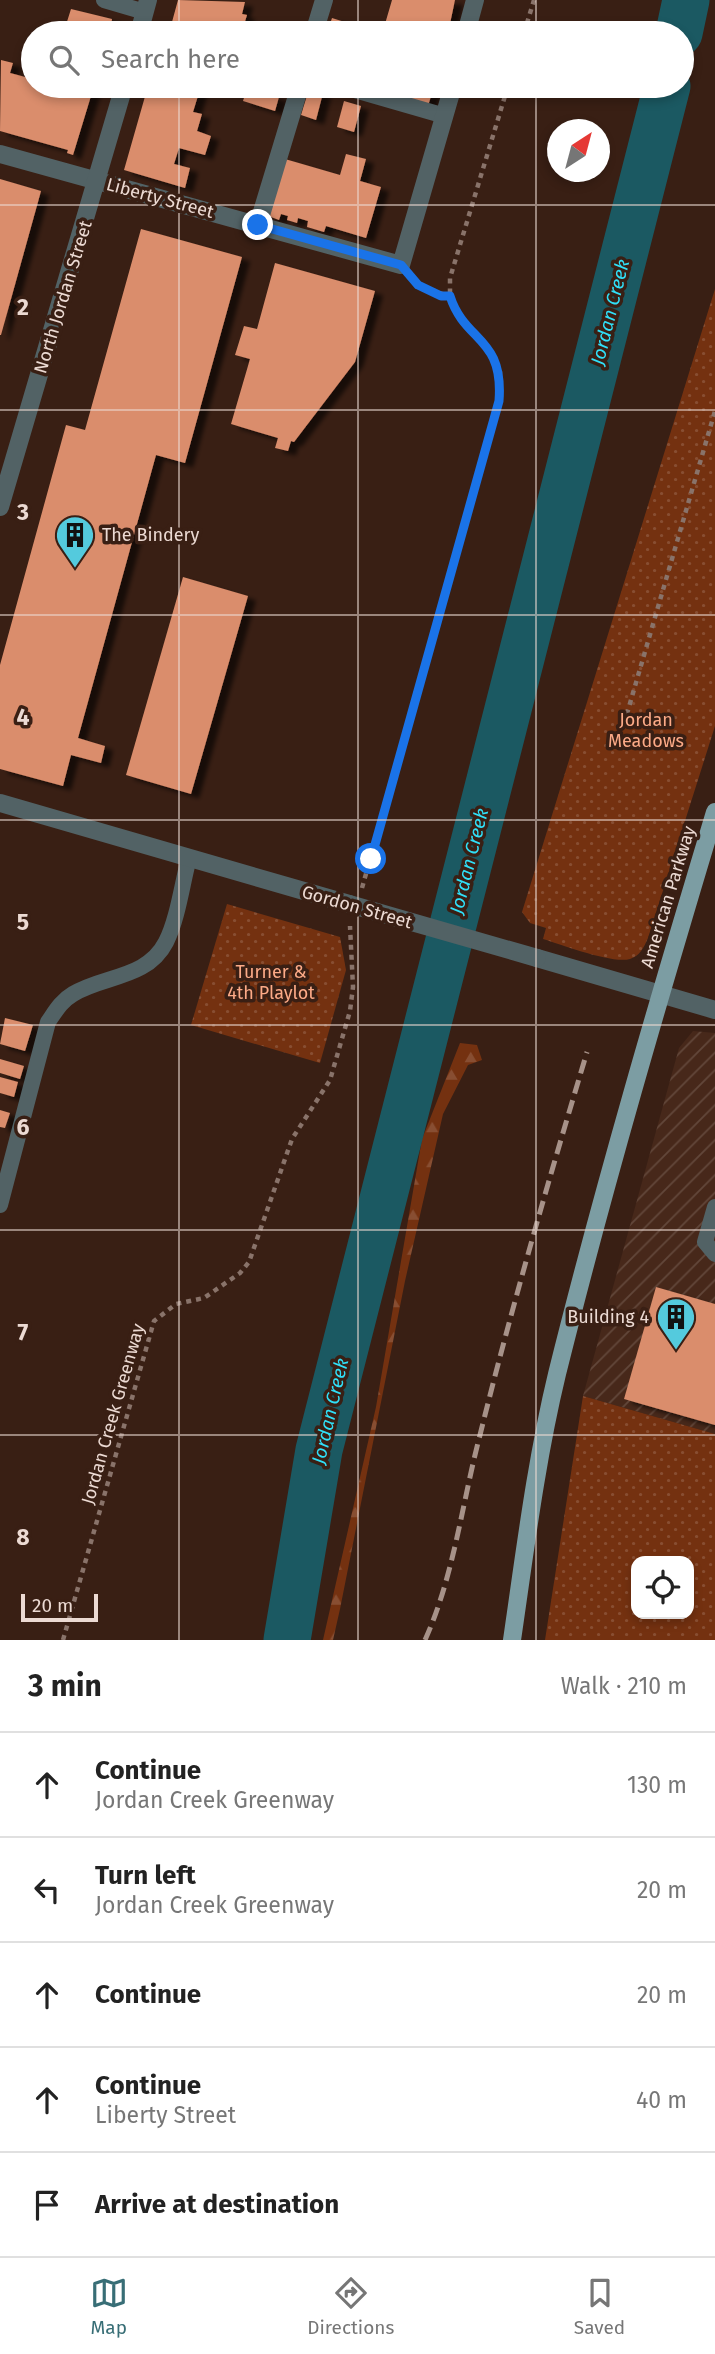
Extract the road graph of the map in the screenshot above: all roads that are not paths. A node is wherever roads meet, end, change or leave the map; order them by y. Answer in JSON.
{"nodes":[{"id":1,"x":104,"y":0,"type":"edge"},
{"id":2,"x":324,"y":0,"type":"edge"},
{"id":3,"x":475,"y":0,"type":"edge"},
{"id":4,"x":146,"y":6,"type":"edge"},
{"id":5,"x":318,"y":21,"type":"edge"},
{"id":6,"x":469,"y":21,"type":"edge"},
{"id":7,"x":121,"y":98,"type":"edge"},
{"id":8,"x":296,"y":98,"type":"edge"},
{"id":9,"x":383,"y":98,"type":"edge"},
{"id":10,"x":450,"y":98,"type":"edge"},
{"id":11,"x":445,"y":116,"type":"junction"},
{"id":12,"x":0,"y":153,"type":"edge"},
{"id":13,"x":98,"y":181,"type":"junction"},
{"id":14,"x":258,"y":225,"type":"junction"},
{"id":15,"x":0,"y":507,"type":"edge"},
{"id":16,"x":0,"y":803,"type":"edge"},
{"id":17,"x":715,"y":812,"type":"edge"},
{"id":18,"x":189,"y":858,"type":"junction"},
{"id":19,"x":660,"y":994,"type":"junction"},
{"id":20,"x":715,"y":1010,"type":"edge"},
{"id":21,"x":0,"y":1205,"type":"edge"},
{"id":22,"x":715,"y":1207,"type":"edge"},
{"id":23,"x":715,"y":1254,"type":"edge"},
{"id":24,"x":512,"y":1640,"type":"edge"}],
"edges":[{"from":1,"to":4,"type":"lane"},
{"from":2,"to":5,"type":"street"},
{"from":3,"to":6,"type":"street"},
{"from":7,"to":13,"type":"street","name":"North Jordan Street"},
{"from":8,"to":14,"type":"street"},
{"from":9,"to":11,"type":"lane"},
{"from":10,"to":11,"type":"street"},
{"from":11,"to":14,"type":"street","name":"Liberty Street"},
{"from":12,"to":13,"type":"street","name":"Liberty Street"},
{"from":13,"to":14,"type":"street","name":"Liberty Street"},
{"from":13,"to":15,"type":"street","name":"North Jordan Street"},
{"from":16,"to":18,"type":"street","name":"Gordon Street"},
{"from":17,"to":19,"type":"main road","name":"American Parkway"},
{"from":18,"to":19,"type":"street","name":"Gordon Street","bridge":true},
{"from":18,"to":21,"type":"lane"},
{"from":19,"to":20,"type":"street","name":"Gordon Street"},
{"from":19,"to":24,"type":"main road","name":"American Parkway"},
{"from":22,"to":23,"type":"lane"}]}
